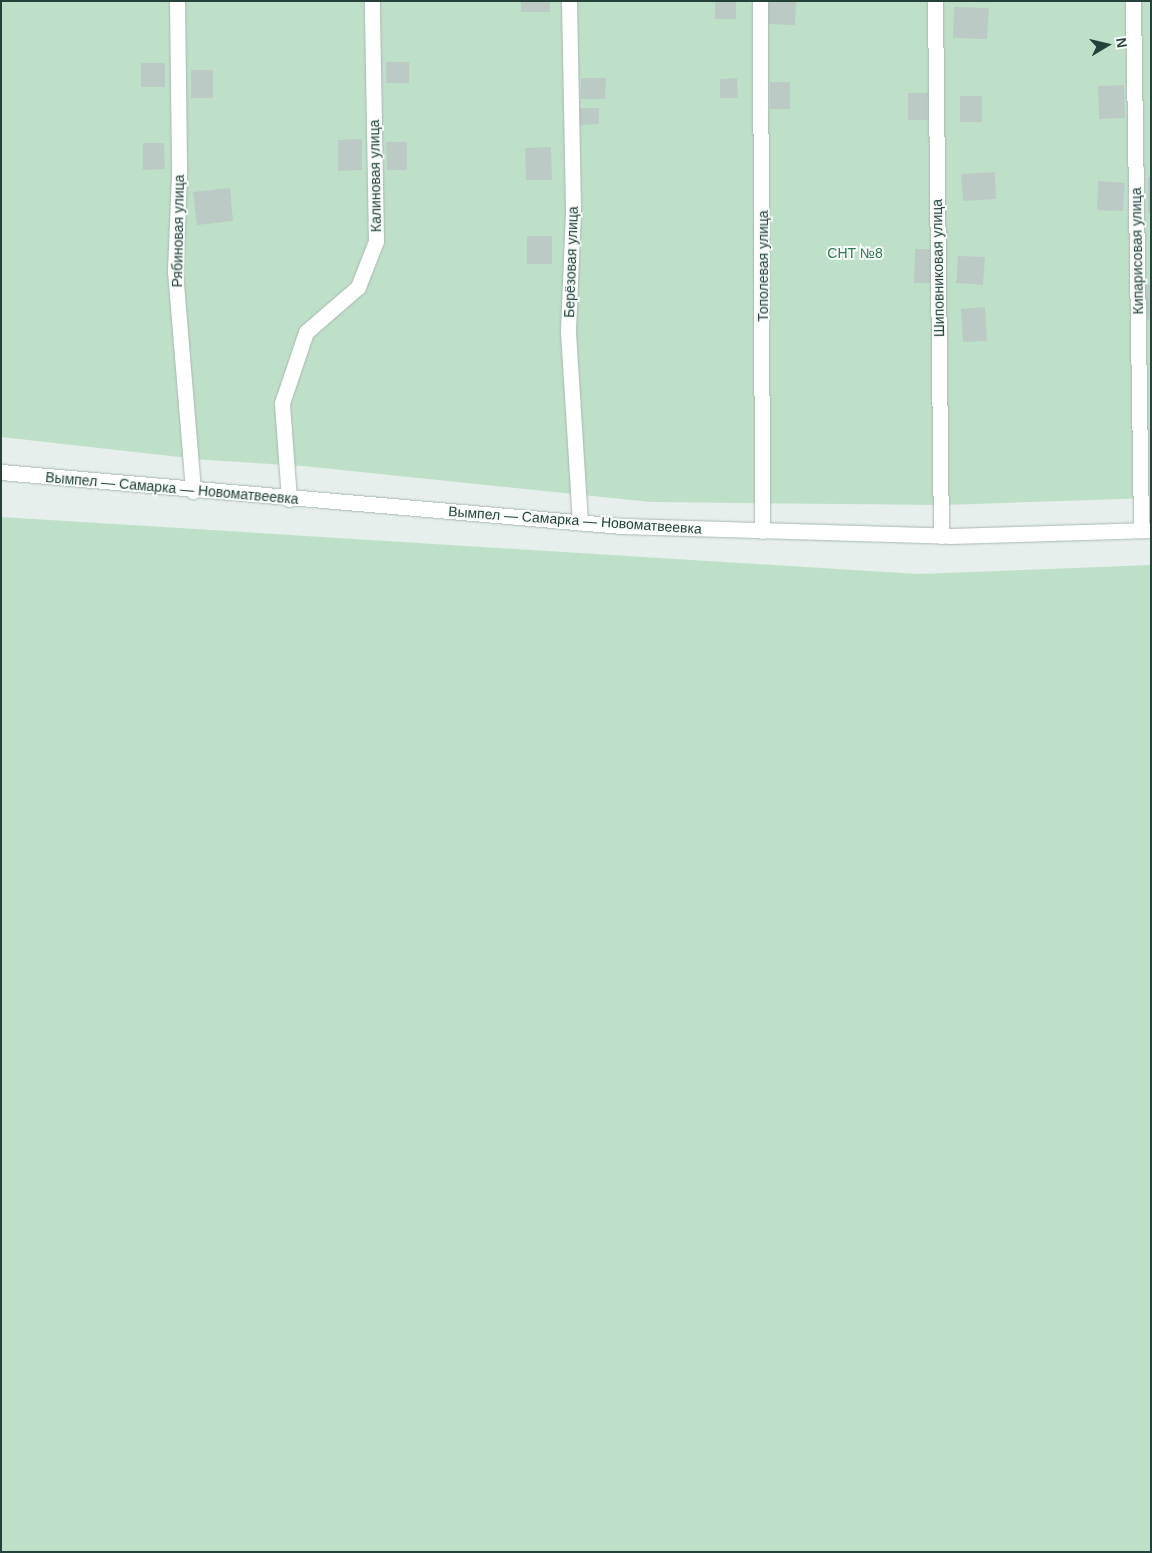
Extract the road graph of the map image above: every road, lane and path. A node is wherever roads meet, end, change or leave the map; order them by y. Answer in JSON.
{"nodes":[{"id":1,"x":178,"y":1,"type":"edge"},
{"id":2,"x":372,"y":1,"type":"edge"},
{"id":3,"x":569,"y":1,"type":"edge"},
{"id":4,"x":760,"y":1,"type":"edge"},
{"id":5,"x":935,"y":1,"type":"edge"},
{"id":6,"x":1133,"y":1,"type":"edge"},
{"id":7,"x":1,"y":472,"type":"edge"},
{"id":8,"x":193,"y":491,"type":"junction"},
{"id":9,"x":289,"y":499,"type":"junction"},
{"id":10,"x":580,"y":523,"type":"junction"},
{"id":11,"x":1146,"y":530,"type":"edge"},
{"id":12,"x":762,"y":531,"type":"junction"},
{"id":13,"x":941,"y":536,"type":"junction"}],
"edges":[{"from":1,"to":8,"type":"street","name":"Рябиновая улица"},
{"from":2,"to":9,"type":"street","name":"Калиновая улица"},
{"from":3,"to":10,"type":"street","name":"Берёзовая улица"},
{"from":4,"to":12,"type":"street","name":"Тополевая улица"},
{"from":5,"to":13,"type":"street","name":"Шиповниковая улица"},
{"from":6,"to":11,"type":"street","name":"Кипарисовая улица"},
{"from":7,"to":8,"type":"street","name":"Вымпел — Самарка — Новоматвеевка"},
{"from":8,"to":9,"type":"street","name":"Вымпел — Самарка — Новоматвеевка"},
{"from":9,"to":10,"type":"street","name":"Вымпел — Самарка — Новоматвеевка"},
{"from":10,"to":12,"type":"street","name":"Вымпел — Самарка — Новоматвеевка"},
{"from":11,"to":13,"type":"street","name":"Вымпел — Самарка — Новоматвеевка"},
{"from":12,"to":13,"type":"street","name":"Вымпел — Самарка — Новоматвеевка"}]}
